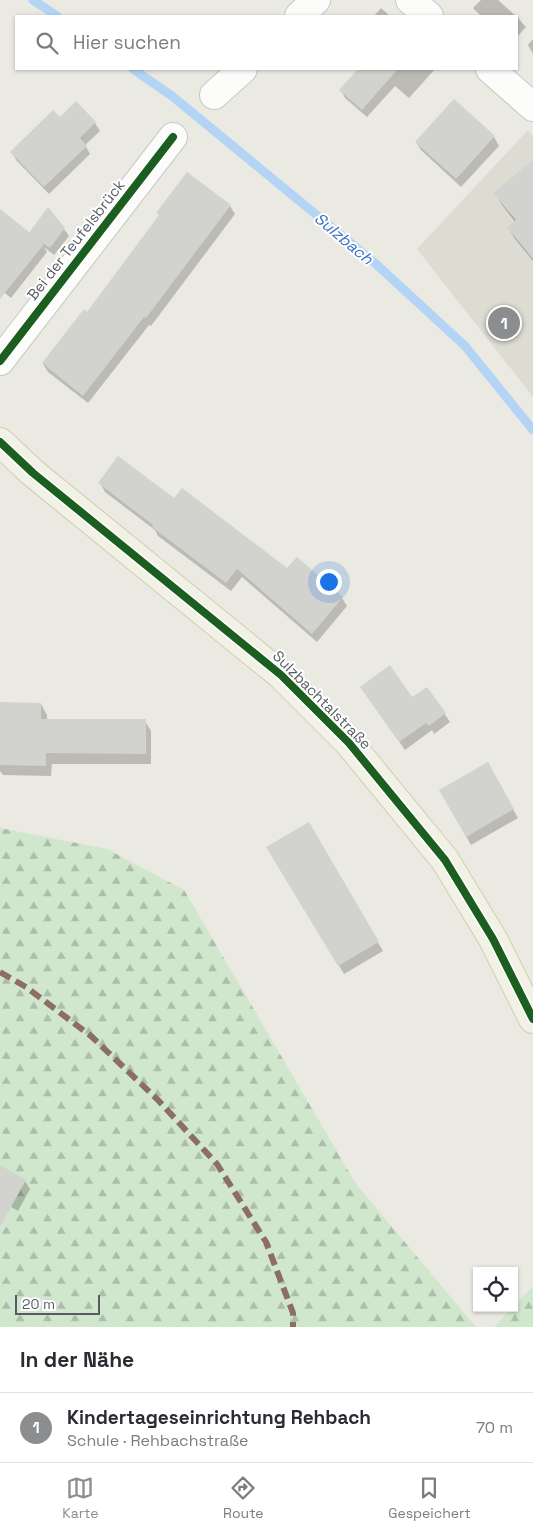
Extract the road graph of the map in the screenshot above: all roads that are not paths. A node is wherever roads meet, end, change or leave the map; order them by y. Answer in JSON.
{"nodes":[{"id":1,"x":316,"y":0,"type":"edge"},
{"id":2,"x":410,"y":0,"type":"edge"},
{"id":3,"x":300,"y":15,"type":"edge"},
{"id":4,"x":428,"y":15,"type":"edge"},
{"id":5,"x":241,"y":70,"type":"edge"},
{"id":6,"x":491,"y":70,"type":"edge"},
{"id":7,"x":214,"y":95,"type":"dead end"},
{"id":8,"x":533,"y":107,"type":"edge"},
{"id":9,"x":173,"y":137,"type":"dead end"},
{"id":10,"x":0,"y":360,"type":"edge"},
{"id":11,"x":0,"y":442,"type":"edge"},
{"id":12,"x":533,"y":1019,"type":"edge"}],
"edges":[{"from":1,"to":3,"type":"street"},
{"from":2,"to":4,"type":"street"},
{"from":5,"to":7,"type":"street"},
{"from":6,"to":8,"type":"street"},
{"from":9,"to":10,"type":"street","name":"Bei der Teufelsbrück"},
{"from":11,"to":12,"type":"main road","name":"Sulzbachtalstraße"}]}
